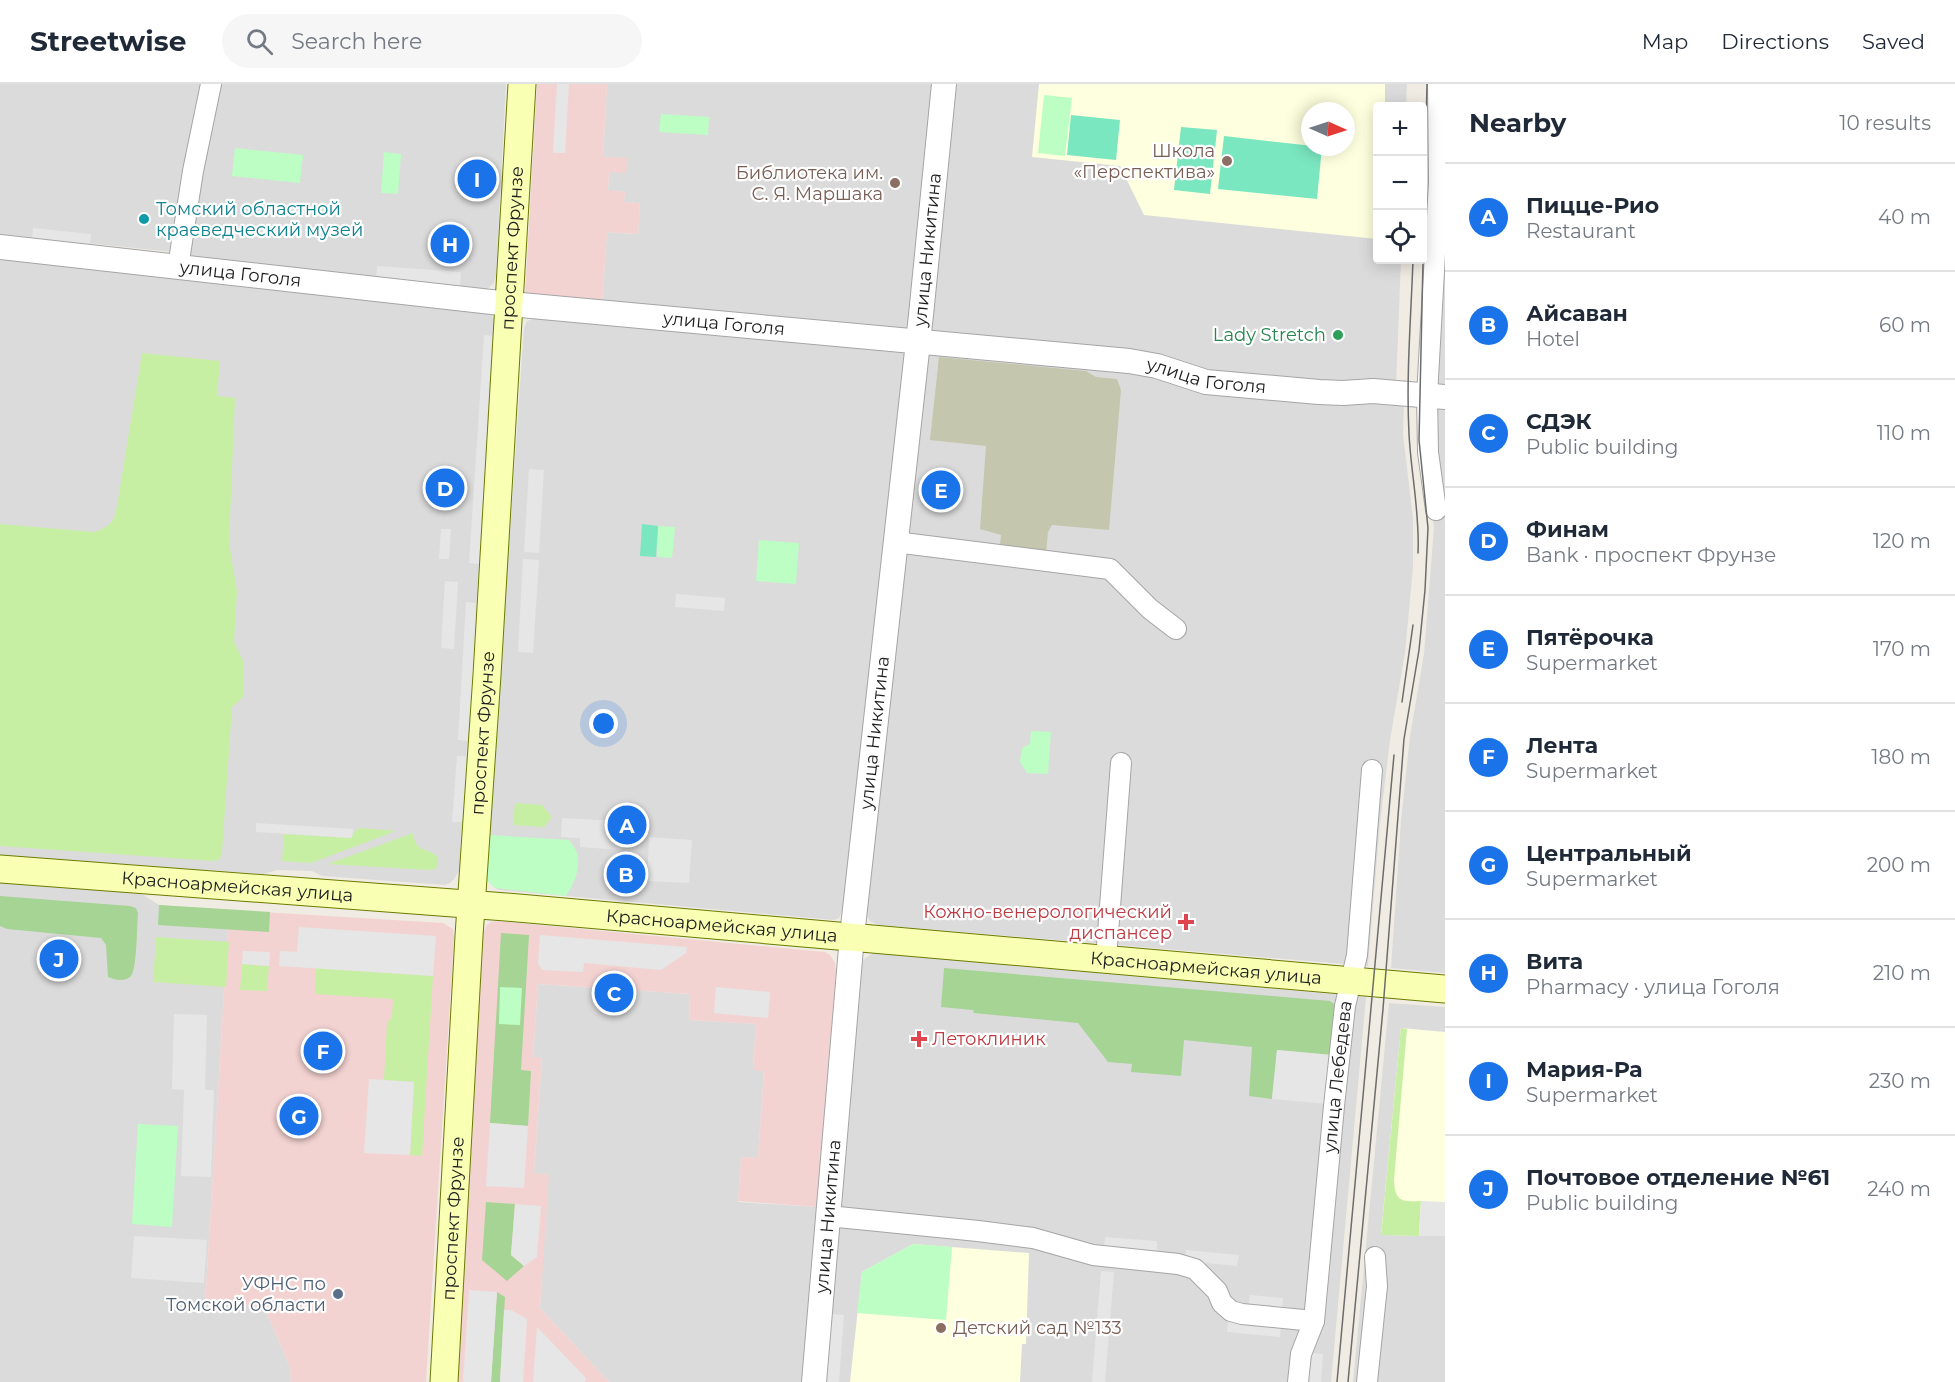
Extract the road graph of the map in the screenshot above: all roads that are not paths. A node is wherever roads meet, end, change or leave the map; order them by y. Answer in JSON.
{"nodes":[{"id":1,"x":211,"y":84,"type":"edge"},
{"id":2,"x":522,"y":84,"type":"edge"},
{"id":3,"x":944,"y":84,"type":"edge"},
{"id":4,"x":1438,"y":84,"type":"edge"},
{"id":5,"x":1442,"y":182,"type":"edge"},
{"id":6,"x":0,"y":247,"type":"edge"},
{"id":7,"x":178,"y":267,"type":"junction"},
{"id":8,"x":510,"y":304,"type":"junction"},
{"id":9,"x":918,"y":341,"type":"junction"},
{"id":10,"x":1436,"y":396,"type":"edge"},
{"id":11,"x":1436,"y":510,"type":"dead end"},
{"id":12,"x":895,"y":542,"type":"junction"},
{"id":13,"x":1176,"y":629,"type":"dead end"},
{"id":14,"x":1121,"y":763,"type":"dead end"},
{"id":15,"x":1372,"y":770,"type":"dead end"},
{"id":16,"x":0,"y":869,"type":"edge"},
{"id":17,"x":472,"y":904,"type":"junction"},
{"id":18,"x":852,"y":936,"type":"junction"},
{"id":19,"x":1106,"y":959,"type":"junction"},
{"id":20,"x":1351,"y":981,"type":"junction"},
{"id":21,"x":1445,"y":989,"type":"edge"},
{"id":22,"x":828,"y":1216,"type":"junction"},
{"id":23,"x":1375,"y":1257,"type":"dead end"},
{"id":24,"x":1314,"y":1321,"type":"junction"},
{"id":25,"x":444,"y":1382,"type":"edge"},
{"id":26,"x":814,"y":1382,"type":"edge"},
{"id":27,"x":1298,"y":1382,"type":"edge"},
{"id":28,"x":1367,"y":1382,"type":"edge"}],
"edges":[{"from":1,"to":7,"type":"street"},
{"from":2,"to":8,"type":"main road","name":"проспект Фрунзе"},
{"from":3,"to":9,"type":"street","name":"улица Никитина"},
{"from":4,"to":5,"type":"street"},
{"from":5,"to":10,"type":"street"},
{"from":6,"to":7,"type":"street","name":"улица Гоголя"},
{"from":7,"to":8,"type":"street","name":"улица Гоголя"},
{"from":8,"to":9,"type":"street","name":"улица Гоголя"},
{"from":8,"to":17,"type":"main road","name":"проспект Фрунзе"},
{"from":9,"to":10,"type":"street","name":"улица Гоголя"},
{"from":9,"to":12,"type":"street","name":"улица Никитина"},
{"from":10,"to":11,"type":"street"},
{"from":12,"to":13,"type":"street"},
{"from":12,"to":18,"type":"street","name":"улица Никитина"},
{"from":14,"to":19,"type":"street"},
{"from":15,"to":20,"type":"street","name":"улица Лебедева"},
{"from":16,"to":17,"type":"main road","name":"Красноармейская улица"},
{"from":17,"to":18,"type":"main road","name":"Красноармейская улица"},
{"from":17,"to":25,"type":"main road","name":"проспект Фрунзе"},
{"from":18,"to":19,"type":"main road","name":"Красноармейская улица"},
{"from":18,"to":22,"type":"street","name":"улица Никитина"},
{"from":19,"to":20,"type":"main road","name":"Красноармейская улица"},
{"from":20,"to":21,"type":"main road","name":"Красноармейская улица"},
{"from":20,"to":24,"type":"street","name":"улица Лебедева"},
{"from":22,"to":24,"type":"street"},
{"from":22,"to":26,"type":"street","name":"улица Никитина"},
{"from":23,"to":28,"type":"street"},
{"from":24,"to":27,"type":"street","name":"улица Лебедева"}]}
